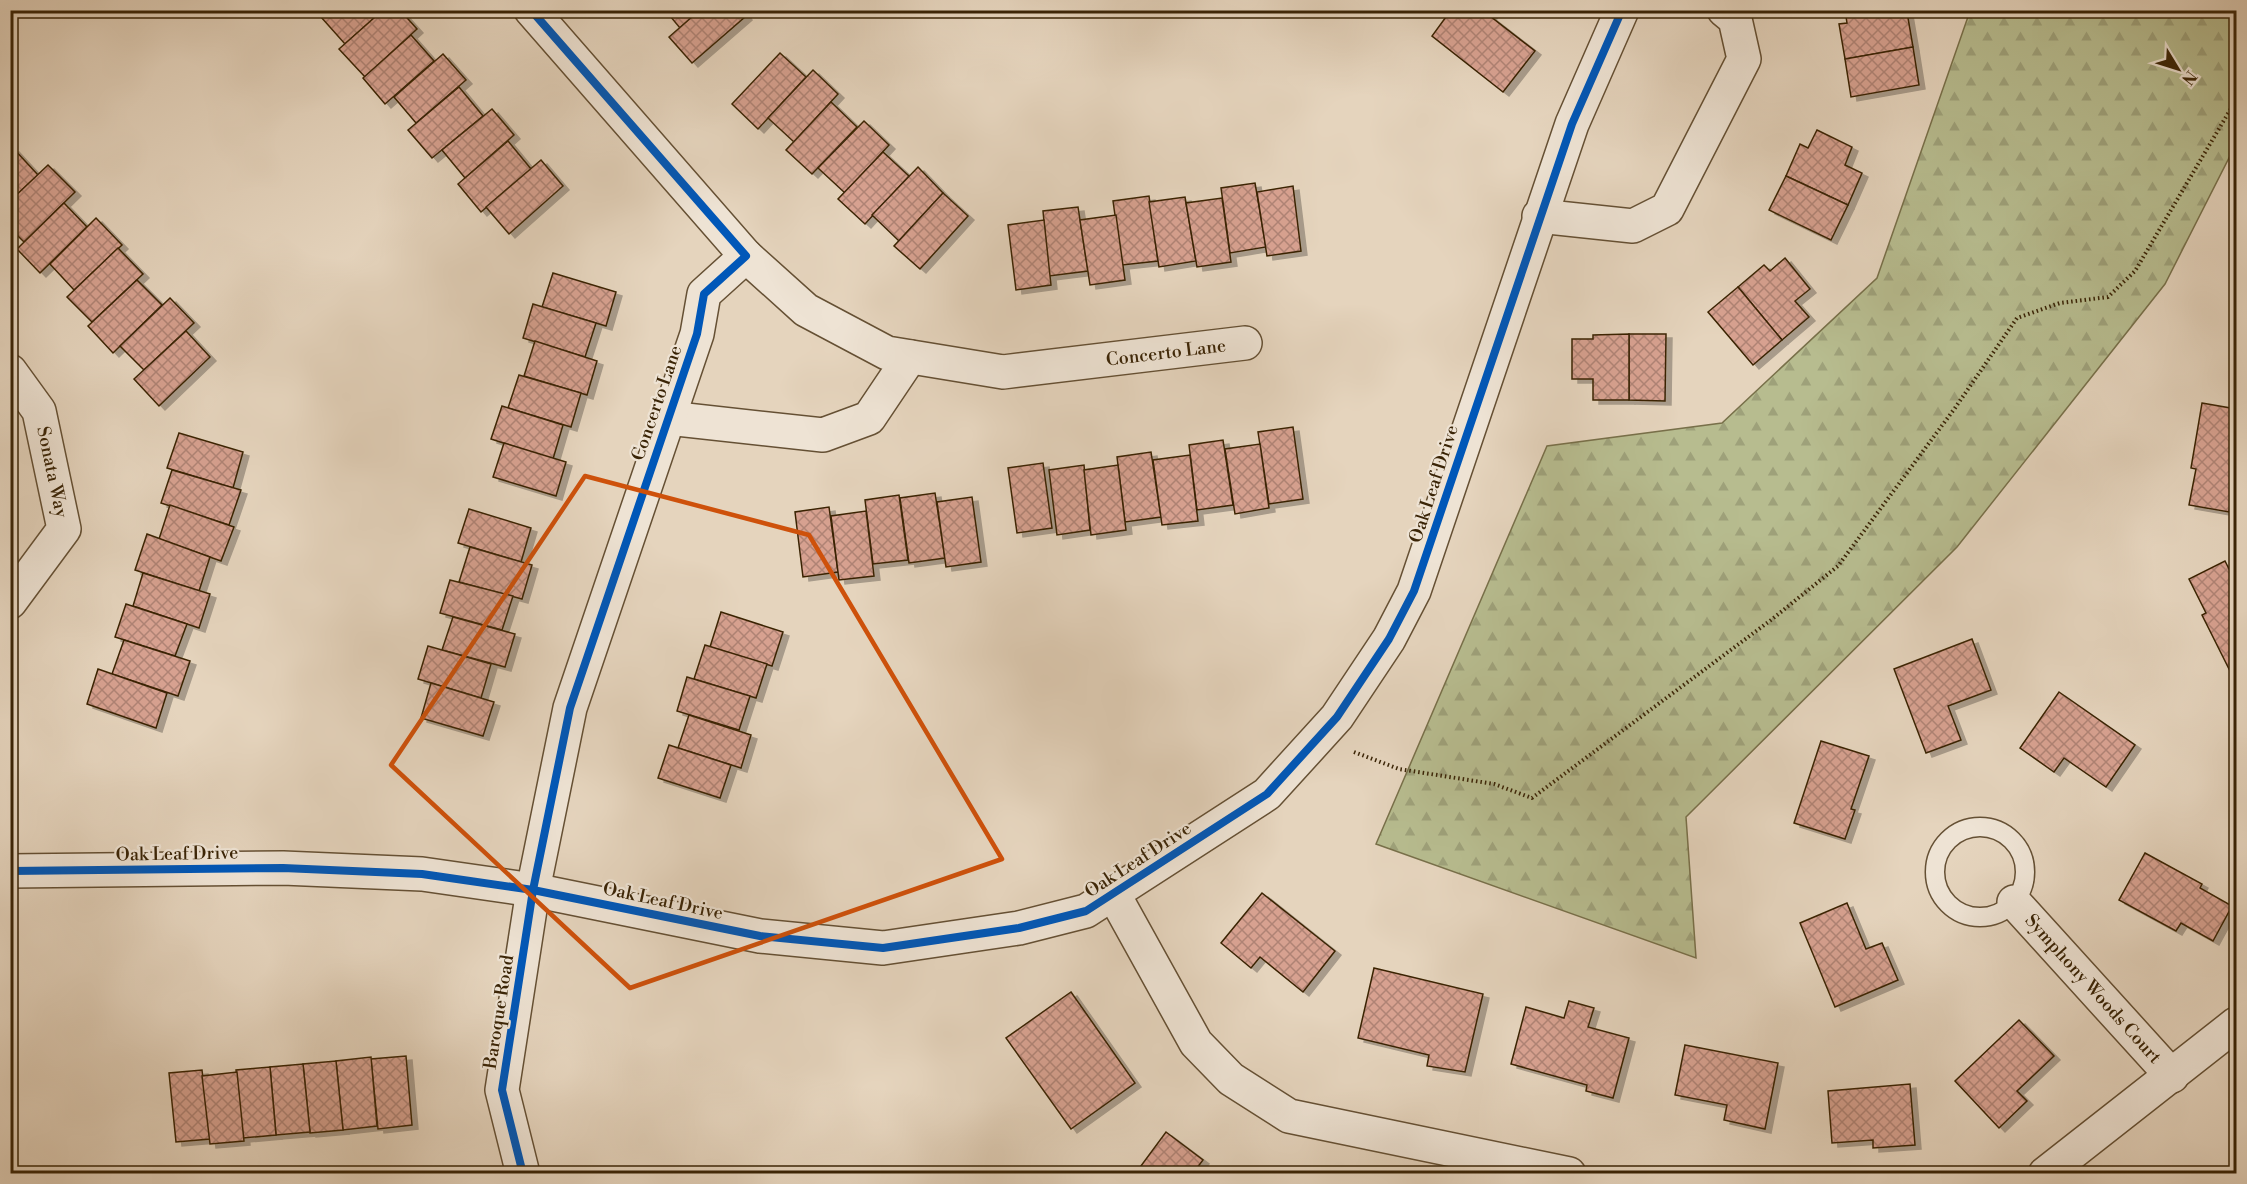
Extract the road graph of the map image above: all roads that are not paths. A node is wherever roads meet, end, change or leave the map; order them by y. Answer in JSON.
{"nodes":[{"id":1,"x":531,"y":10,"type":"edge"},
{"id":2,"x":1622,"y":10,"type":"edge"},
{"id":3,"x":1724,"y":10,"type":"edge"},
{"id":4,"x":1539,"y":216,"type":"junction"},
{"id":5,"x":746,"y":256,"type":"junction"},
{"id":6,"x":1245,"y":343,"type":"dead end"},
{"id":7,"x":910,"y":357,"type":"junction"},
{"id":8,"x":10,"y":371,"type":"edge"},
{"id":9,"x":668,"y":418,"type":"junction"},
{"id":10,"x":11,"y":601,"type":"edge"},
{"id":11,"x":10,"y":871,"type":"edge"},
{"id":12,"x":533,"y":890,"type":"junction"},
{"id":13,"x":1114,"y":895,"type":"junction"},
{"id":14,"x":2014,"y":902,"type":"junction"},
{"id":15,"x":2236,"y":1024,"type":"edge"},
{"id":16,"x":2172,"y":1076,"type":"junction"},
{"id":17,"x":523,"y":1173,"type":"edge"},
{"id":18,"x":1569,"y":1173,"type":"edge"},
{"id":19,"x":2045,"y":1173,"type":"edge"}],
"edges":[{"from":1,"to":5,"type":"street","name":"Concerto Lane"},
{"from":2,"to":4,"type":"street","name":"Oak Leaf Drive"},
{"from":3,"to":4,"type":"street"},
{"from":4,"to":13,"type":"street","name":"Oak Leaf Drive"},
{"from":5,"to":7,"type":"street","name":"Concerto Lane"},
{"from":5,"to":9,"type":"street","name":"Concerto Lane"},
{"from":6,"to":7,"type":"street","name":"Concerto Lane"},
{"from":7,"to":9,"type":"street","name":"Concerto Lane"},
{"from":8,"to":10,"type":"street","name":"Sonata Way"},
{"from":9,"to":12,"type":"street","name":"Concerto Lane"},
{"from":11,"to":12,"type":"street","name":"Oak Leaf Drive"},
{"from":12,"to":13,"type":"street","name":"Oak Leaf Drive"},
{"from":12,"to":17,"type":"street","name":"Baroque Road"},
{"from":13,"to":18,"type":"street"},
{"from":14,"to":14,"type":"lane"},
{"from":14,"to":16,"type":"street","name":"Symphony Woods Court"},
{"from":15,"to":16,"type":"street"},
{"from":16,"to":19,"type":"street"}]}
